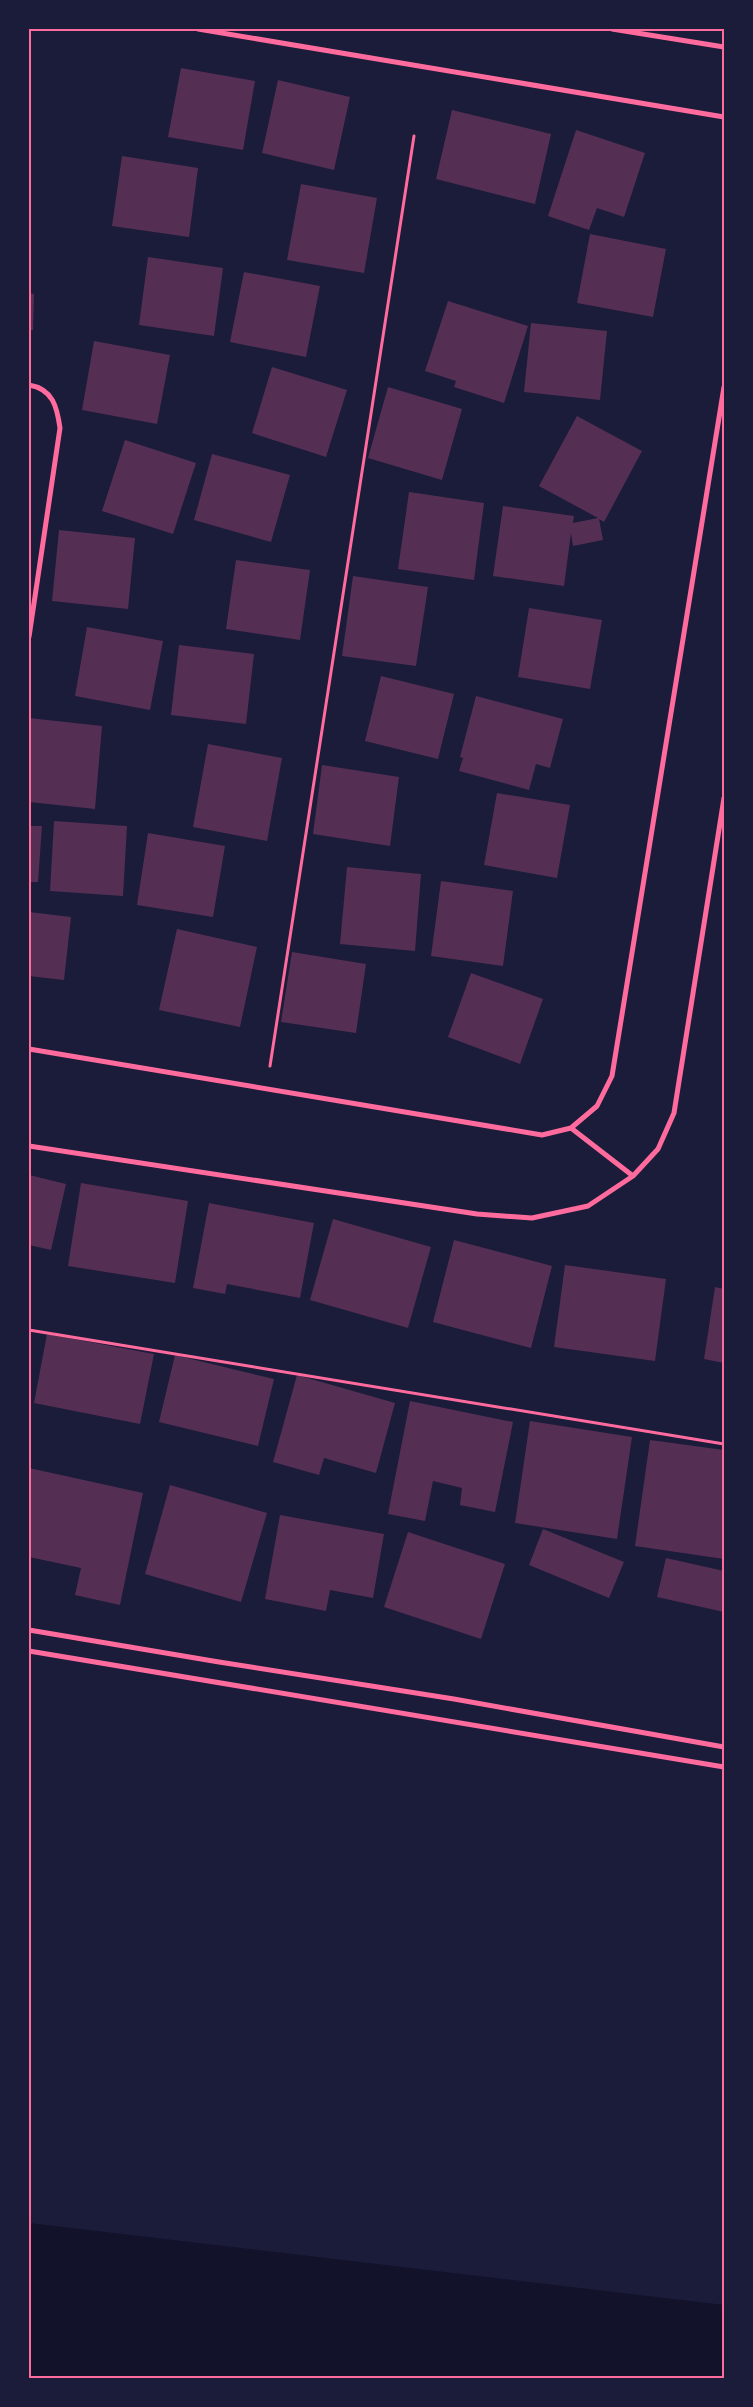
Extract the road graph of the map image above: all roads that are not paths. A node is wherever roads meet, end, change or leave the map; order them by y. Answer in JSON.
{"nodes":[{"id":1,"x":198,"y":29,"type":"edge"},
{"id":2,"x":612,"y":29,"type":"edge"},
{"id":3,"x":724,"y":47,"type":"edge"},
{"id":4,"x":724,"y":117,"type":"edge"},
{"id":5,"x":29,"y":385,"type":"edge"},
{"id":6,"x":724,"y":387,"type":"edge"},
{"id":7,"x":29,"y":637,"type":"edge"},
{"id":8,"x":724,"y":798,"type":"edge"},
{"id":9,"x":29,"y":1049,"type":"edge"},
{"id":10,"x":571,"y":1128,"type":"junction"},
{"id":11,"x":29,"y":1146,"type":"edge"},
{"id":12,"x":633,"y":1176,"type":"junction"},
{"id":13,"x":29,"y":1630,"type":"edge"},
{"id":14,"x":29,"y":1650,"type":"edge"},
{"id":15,"x":724,"y":1747,"type":"edge"},
{"id":16,"x":724,"y":1767,"type":"edge"}],
"edges":[{"from":1,"to":4,"type":"street"},
{"from":2,"to":3,"type":"street"},
{"from":5,"to":7,"type":"street"},
{"from":6,"to":10,"type":"street"},
{"from":8,"to":12,"type":"street"},
{"from":9,"to":10,"type":"street"},
{"from":10,"to":12,"type":"street"},
{"from":11,"to":12,"type":"street"},
{"from":13,"to":15,"type":"street"},
{"from":14,"to":16,"type":"street"}]}
